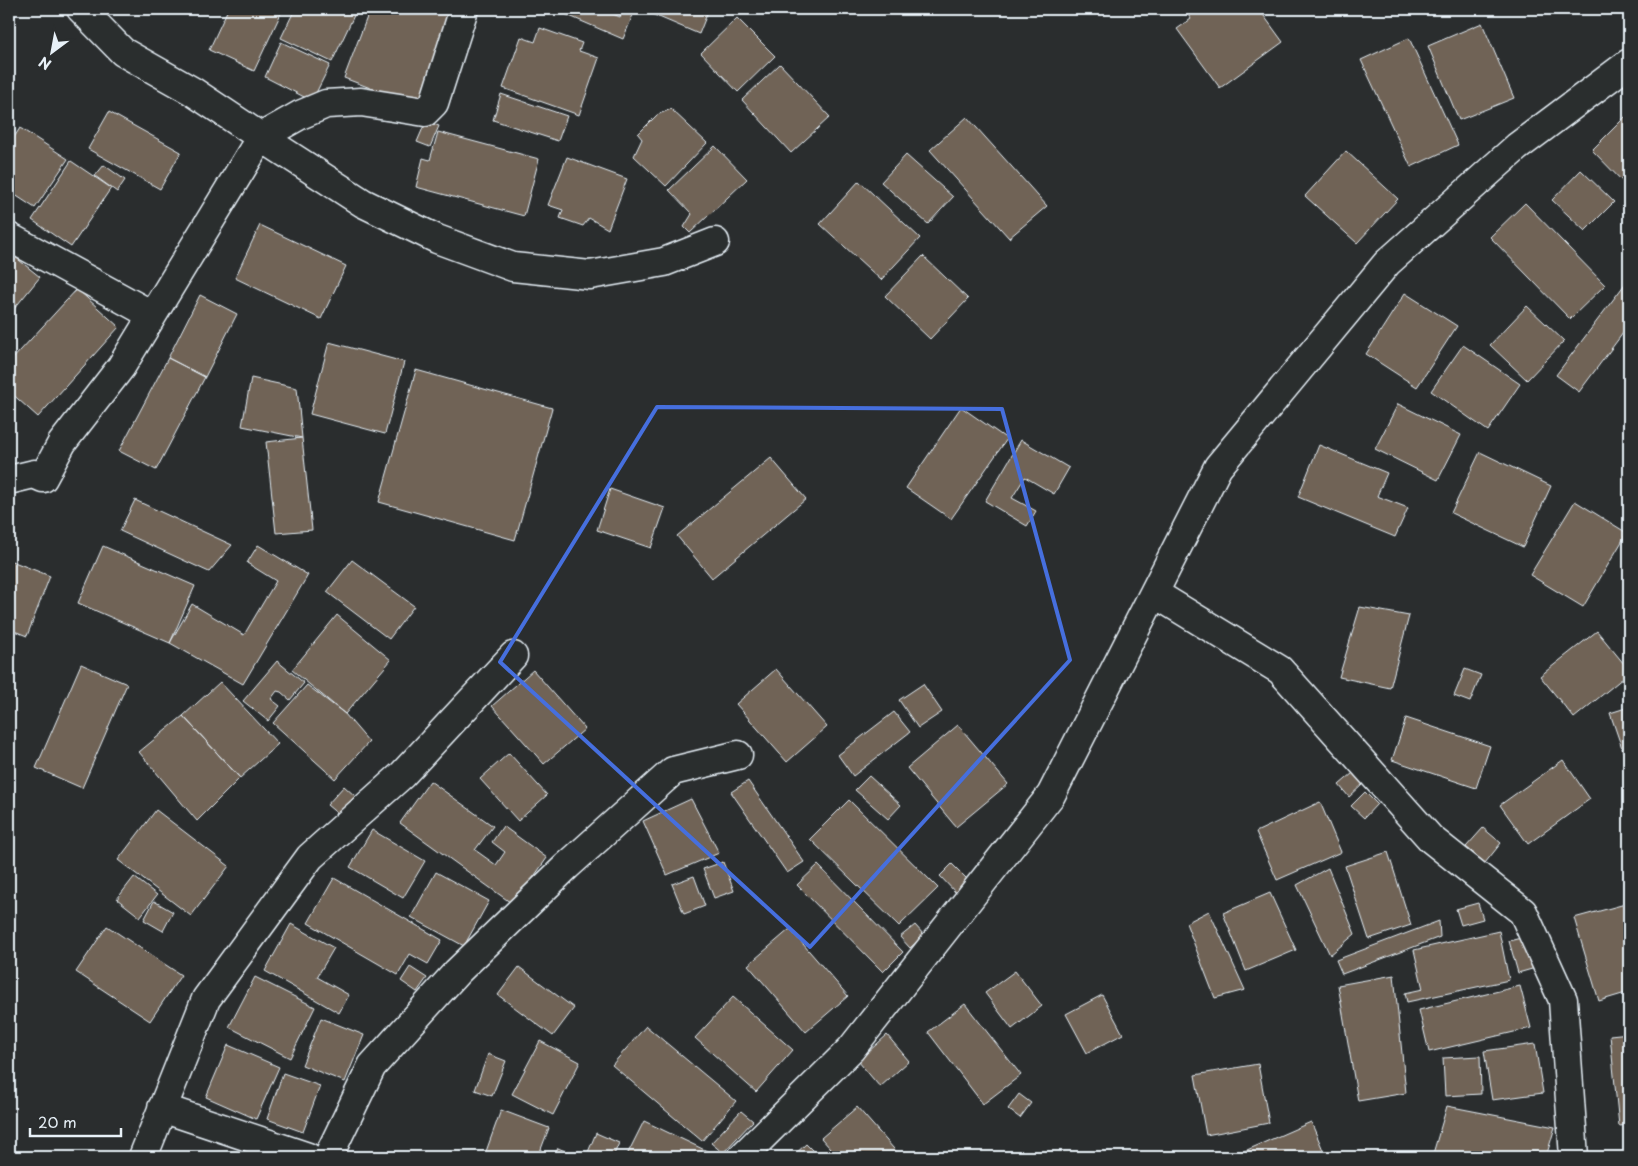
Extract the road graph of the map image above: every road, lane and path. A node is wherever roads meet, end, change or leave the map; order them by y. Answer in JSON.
{"nodes":[{"id":1,"x":81,"y":9,"type":"edge"},
{"id":2,"x":464,"y":9,"type":"edge"},
{"id":3,"x":1629,"y":63,"type":"edge"},
{"id":4,"x":261,"y":137,"type":"junction"},
{"id":5,"x":9,"y":237,"type":"edge"},
{"id":6,"x":715,"y":242,"type":"dead end"},
{"id":7,"x":152,"y":316,"type":"junction"},
{"id":8,"x":17,"y":475,"type":"edge"},
{"id":9,"x":1154,"y":593,"type":"junction"},
{"id":10,"x":512,"y":656,"type":"dead end"},
{"id":11,"x":738,"y":755,"type":"dead end"},
{"id":12,"x":162,"y":1108,"type":"junction"},
{"id":13,"x":143,"y":1157,"type":"edge"},
{"id":14,"x":308,"y":1157,"type":"edge"},
{"id":15,"x":328,"y":1157,"type":"edge"},
{"id":16,"x":742,"y":1157,"type":"edge"},
{"id":17,"x":1574,"y":1157,"type":"edge"}],
"edges":[{"from":1,"to":4,"type":"street"},
{"from":2,"to":4,"type":"street"},
{"from":3,"to":9,"type":"street"},
{"from":4,"to":6,"type":"street"},
{"from":4,"to":7,"type":"street"},
{"from":5,"to":7,"type":"street"},
{"from":7,"to":8,"type":"street"},
{"from":9,"to":16,"type":"street"},
{"from":9,"to":17,"type":"street"},
{"from":10,"to":12,"type":"street"},
{"from":11,"to":15,"type":"street"},
{"from":12,"to":13,"type":"street"},
{"from":12,"to":14,"type":"street"}]}
